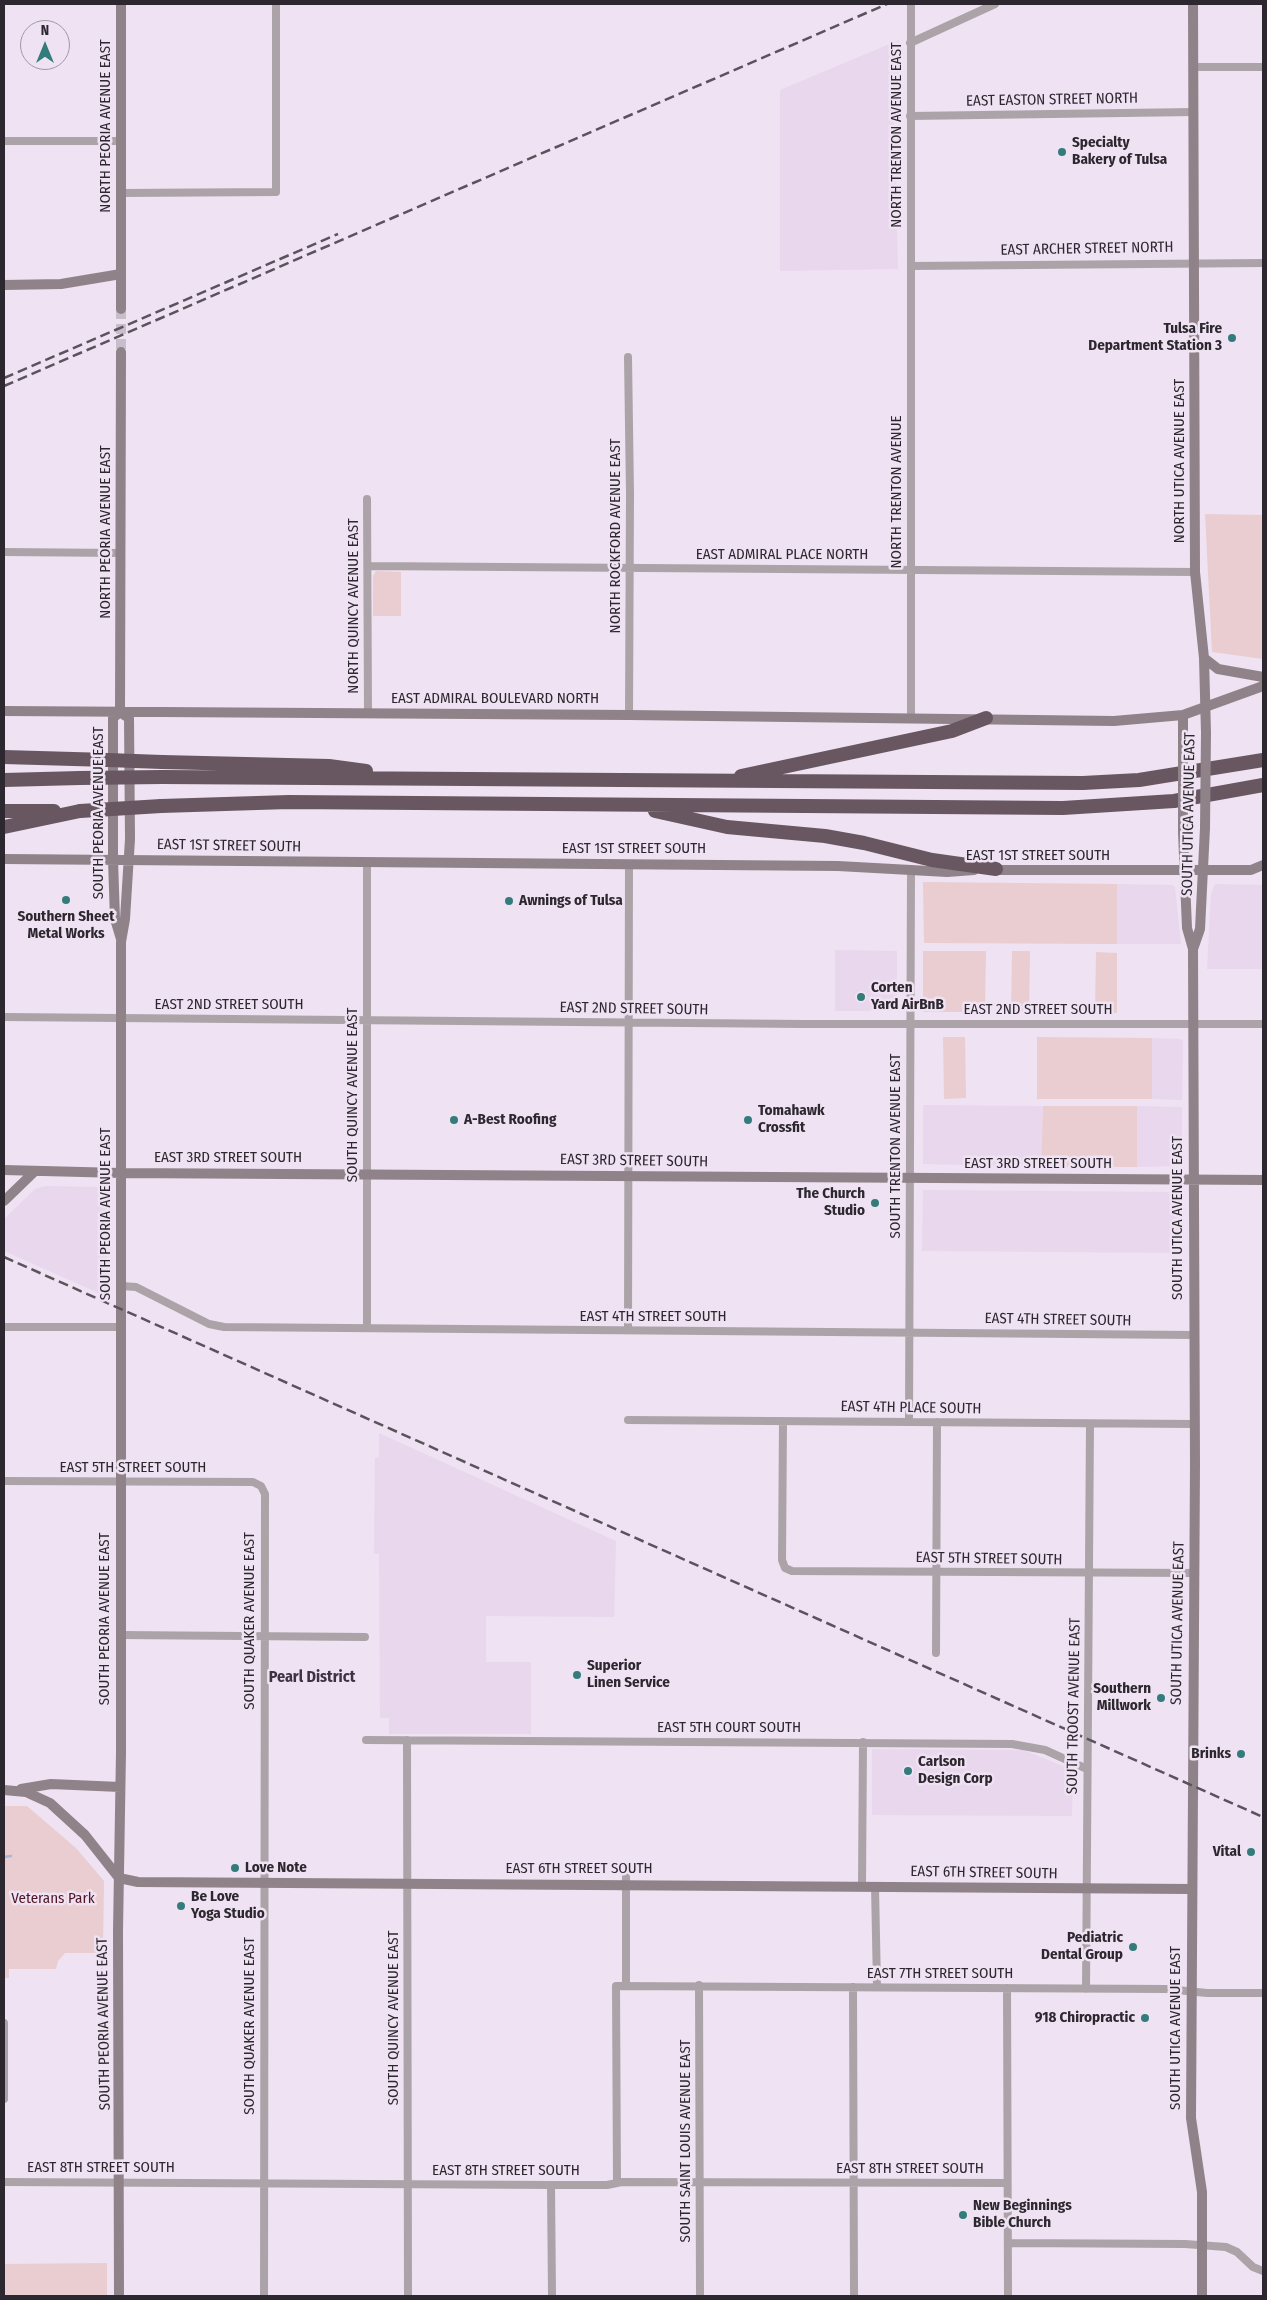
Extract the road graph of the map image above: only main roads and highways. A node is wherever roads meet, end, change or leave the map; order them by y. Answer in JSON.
{"nodes":[{"id":1,"x":121,"y":4,"type":"edge"},
{"id":2,"x":1193,"y":4,"type":"edge"},
{"id":3,"x":121,"y":274,"type":"junction"},
{"id":4,"x":4,"y":284,"type":"edge"},
{"id":5,"x":121,"y":308,"type":"tunnel mouth"},
{"id":6,"x":121,"y":352,"type":"tunnel mouth"},
{"id":7,"x":1204,"y":658,"type":"junction"},
{"id":8,"x":1263,"y":678,"type":"edge"},
{"id":9,"x":1263,"y":686,"type":"edge"},
{"id":10,"x":1206,"y":707,"type":"junction"},
{"id":11,"x":4,"y":711,"type":"edge"},
{"id":12,"x":120,"y":712,"type":"junction"},
{"id":13,"x":1183,"y":715,"type":"junction"},
{"id":14,"x":986,"y":718,"type":"junction"},
{"id":15,"x":4,"y":757,"type":"edge"},
{"id":16,"x":1263,"y":760,"type":"edge"},
{"id":17,"x":422,"y":779,"type":"junction"},
{"id":18,"x":4,"y":780,"type":"edge"},
{"id":19,"x":717,"y":781,"type":"junction"},
{"id":20,"x":1263,"y":785,"type":"edge"},
{"id":21,"x":625,"y":805,"type":"junction"},
{"id":22,"x":4,"y":811,"type":"edge"},
{"id":23,"x":80,"y":811,"type":"junction"},
{"id":24,"x":4,"y":827,"type":"edge"},
{"id":25,"x":4,"y":859,"type":"edge"},
{"id":26,"x":113,"y":860,"type":"junction"},
{"id":27,"x":128,"y":860,"type":"junction"},
{"id":28,"x":1263,"y":865,"type":"edge"},
{"id":29,"x":996,"y":869,"type":"junction"},
{"id":30,"x":1184,"y":871,"type":"junction"},
{"id":31,"x":1204,"y":871,"type":"junction"},
{"id":32,"x":121,"y":942,"type":"junction"},
{"id":33,"x":1193,"y":949,"type":"junction"},
{"id":34,"x":4,"y":1170,"type":"edge"},
{"id":35,"x":34,"y":1172,"type":"junction"},
{"id":36,"x":121,"y":1174,"type":"junction"},
{"id":37,"x":1193,"y":1179,"type":"junction"},
{"id":38,"x":1263,"y":1180,"type":"edge"},
{"id":39,"x":4,"y":1201,"type":"edge"},
{"id":40,"x":120,"y":1786,"type":"junction"},
{"id":41,"x":4,"y":1790,"type":"edge"},
{"id":42,"x":15,"y":1790,"type":"junction"},
{"id":43,"x":118,"y":1878,"type":"junction"},
{"id":44,"x":1191,"y":1889,"type":"junction"},
{"id":45,"x":119,"y":2296,"type":"edge"},
{"id":46,"x":1202,"y":2296,"type":"edge"}],
"edges":[{"from":1,"to":3,"type":"main road","name":"NORTH PEORIA AVENUE EAST"},
{"from":2,"to":7,"type":"main road","name":"NORTH UTICA AVENUE EAST"},
{"from":3,"to":4,"type":"main road"},
{"from":3,"to":5,"type":"main road","name":"NORTH PEORIA AVENUE EAST"},
{"from":6,"to":12,"type":"main road","name":"NORTH PEORIA AVENUE EAST"},
{"from":7,"to":8,"type":"main road"},
{"from":7,"to":10,"type":"main road","name":"NORTH UTICA AVENUE EAST"},
{"from":9,"to":10,"type":"main road","name":"EAST ADMIRAL BOULEVARD NORTH"},
{"from":10,"to":13,"type":"main road","name":"EAST ADMIRAL BOULEVARD NORTH"},
{"from":10,"to":31,"type":"main road","name":"SOUTH UTICA AVENUE EAST","bridge":true},
{"from":11,"to":12,"type":"main road","name":"EAST ADMIRAL BOULEVARD NORTH"},
{"from":12,"to":14,"type":"main road","name":"EAST ADMIRAL BOULEVARD NORTH"},
{"from":12,"to":26,"type":"main road","name":"SOUTH PEORIA AVENUE EAST"},
{"from":12,"to":27,"type":"main road","name":"SOUTH PEORIA AVENUE EAST"},
{"from":13,"to":14,"type":"main road","name":"EAST ADMIRAL BOULEVARD NORTH"},
{"from":13,"to":30,"type":"main road","name":"SOUTH UTICA AVENUE EAST","bridge":true},
{"from":14,"to":19,"type":"highway"},
{"from":15,"to":17,"type":"highway","bridge":true},
{"from":16,"to":19,"type":"highway"},
{"from":17,"to":18,"type":"highway","bridge":true},
{"from":17,"to":19,"type":"highway"},
{"from":20,"to":21,"type":"highway"},
{"from":21,"to":23,"type":"highway","bridge":true},
{"from":21,"to":29,"type":"highway"},
{"from":22,"to":23,"type":"highway"},
{"from":23,"to":24,"type":"highway"},
{"from":25,"to":26,"type":"main road","name":"EAST 1ST STREET SOUTH"},
{"from":26,"to":27,"type":"main road","name":"EAST 1ST STREET SOUTH"},
{"from":26,"to":32,"type":"main road","name":"SOUTH PEORIA AVENUE EAST"},
{"from":27,"to":29,"type":"main road","name":"EAST 1ST STREET SOUTH"},
{"from":27,"to":32,"type":"main road","name":"SOUTH PEORIA AVENUE EAST"},
{"from":28,"to":31,"type":"main road","name":"EAST 1ST STREET SOUTH"},
{"from":29,"to":30,"type":"main road","name":"EAST 1ST STREET SOUTH"},
{"from":30,"to":31,"type":"main road","name":"EAST 1ST STREET SOUTH"},
{"from":30,"to":33,"type":"main road","name":"SOUTH UTICA AVENUE EAST"},
{"from":31,"to":33,"type":"main road","name":"SOUTH UTICA AVENUE EAST"},
{"from":32,"to":36,"type":"main road","name":"SOUTH PEORIA AVENUE EAST"},
{"from":33,"to":37,"type":"main road","name":"SOUTH UTICA AVENUE EAST"},
{"from":34,"to":35,"type":"main road","name":"EAST 3RD STREET SOUTH"},
{"from":35,"to":36,"type":"main road","name":"EAST 3RD STREET SOUTH"},
{"from":35,"to":39,"type":"main road"},
{"from":36,"to":37,"type":"main road","name":"EAST 3RD STREET SOUTH"},
{"from":36,"to":40,"type":"main road","name":"SOUTH PEORIA AVENUE EAST"},
{"from":37,"to":38,"type":"main road","name":"EAST 3RD STREET SOUTH"},
{"from":37,"to":44,"type":"main road","name":"SOUTH UTICA AVENUE EAST"},
{"from":40,"to":42,"type":"main road"},
{"from":40,"to":43,"type":"main road","name":"SOUTH PEORIA AVENUE EAST"},
{"from":41,"to":42,"type":"main road"},
{"from":42,"to":43,"type":"main road"},
{"from":43,"to":44,"type":"main road","name":"EAST 6TH STREET SOUTH"},
{"from":43,"to":45,"type":"main road","name":"SOUTH PEORIA AVENUE EAST"},
{"from":44,"to":46,"type":"main road","name":"SOUTH UTICA AVENUE EAST"}]}
